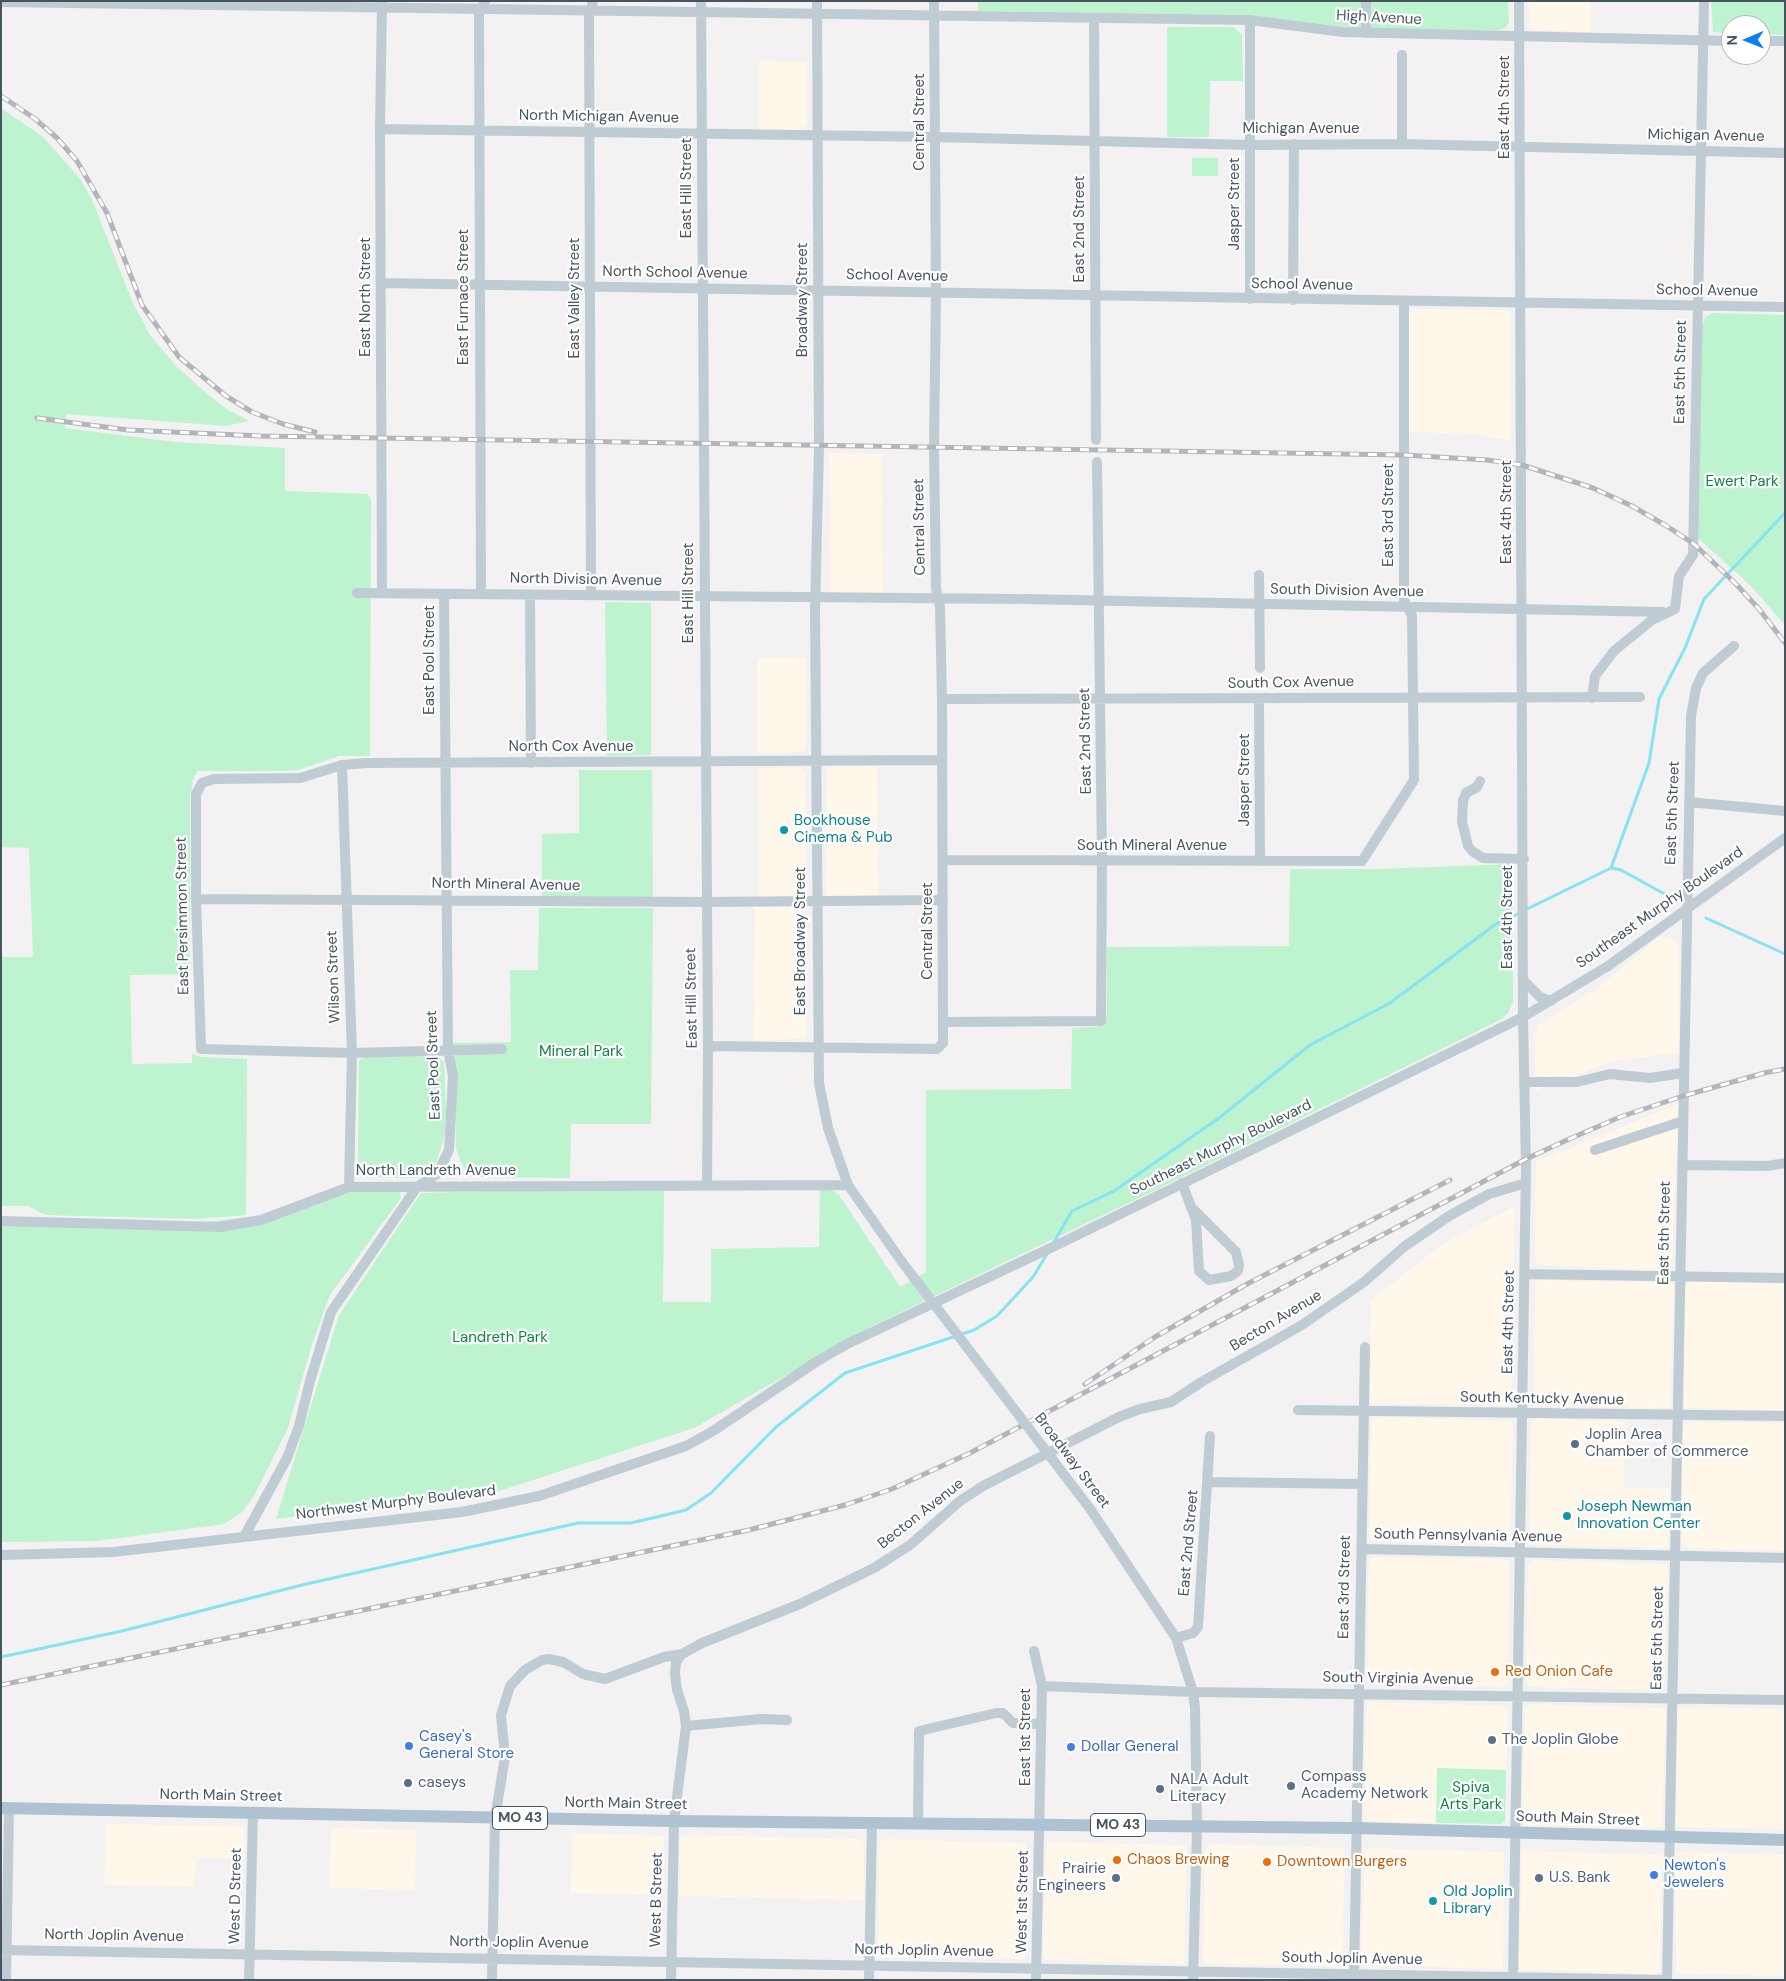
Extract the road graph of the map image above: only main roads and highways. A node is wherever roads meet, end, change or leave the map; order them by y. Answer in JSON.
{"nodes":[{"id":1,"x":5,"y":1808,"type":"edge"},
{"id":2,"x":1040,"y":1824,"type":"joint"},
{"id":3,"x":1785,"y":1840,"type":"edge"}],
"edges":[{"from":1,"to":2,"type":"main road","name":"North Main Street","number":"MO 43"},
{"from":2,"to":3,"type":"main road","name":"South Main Street","number":"MO 43"}]}
